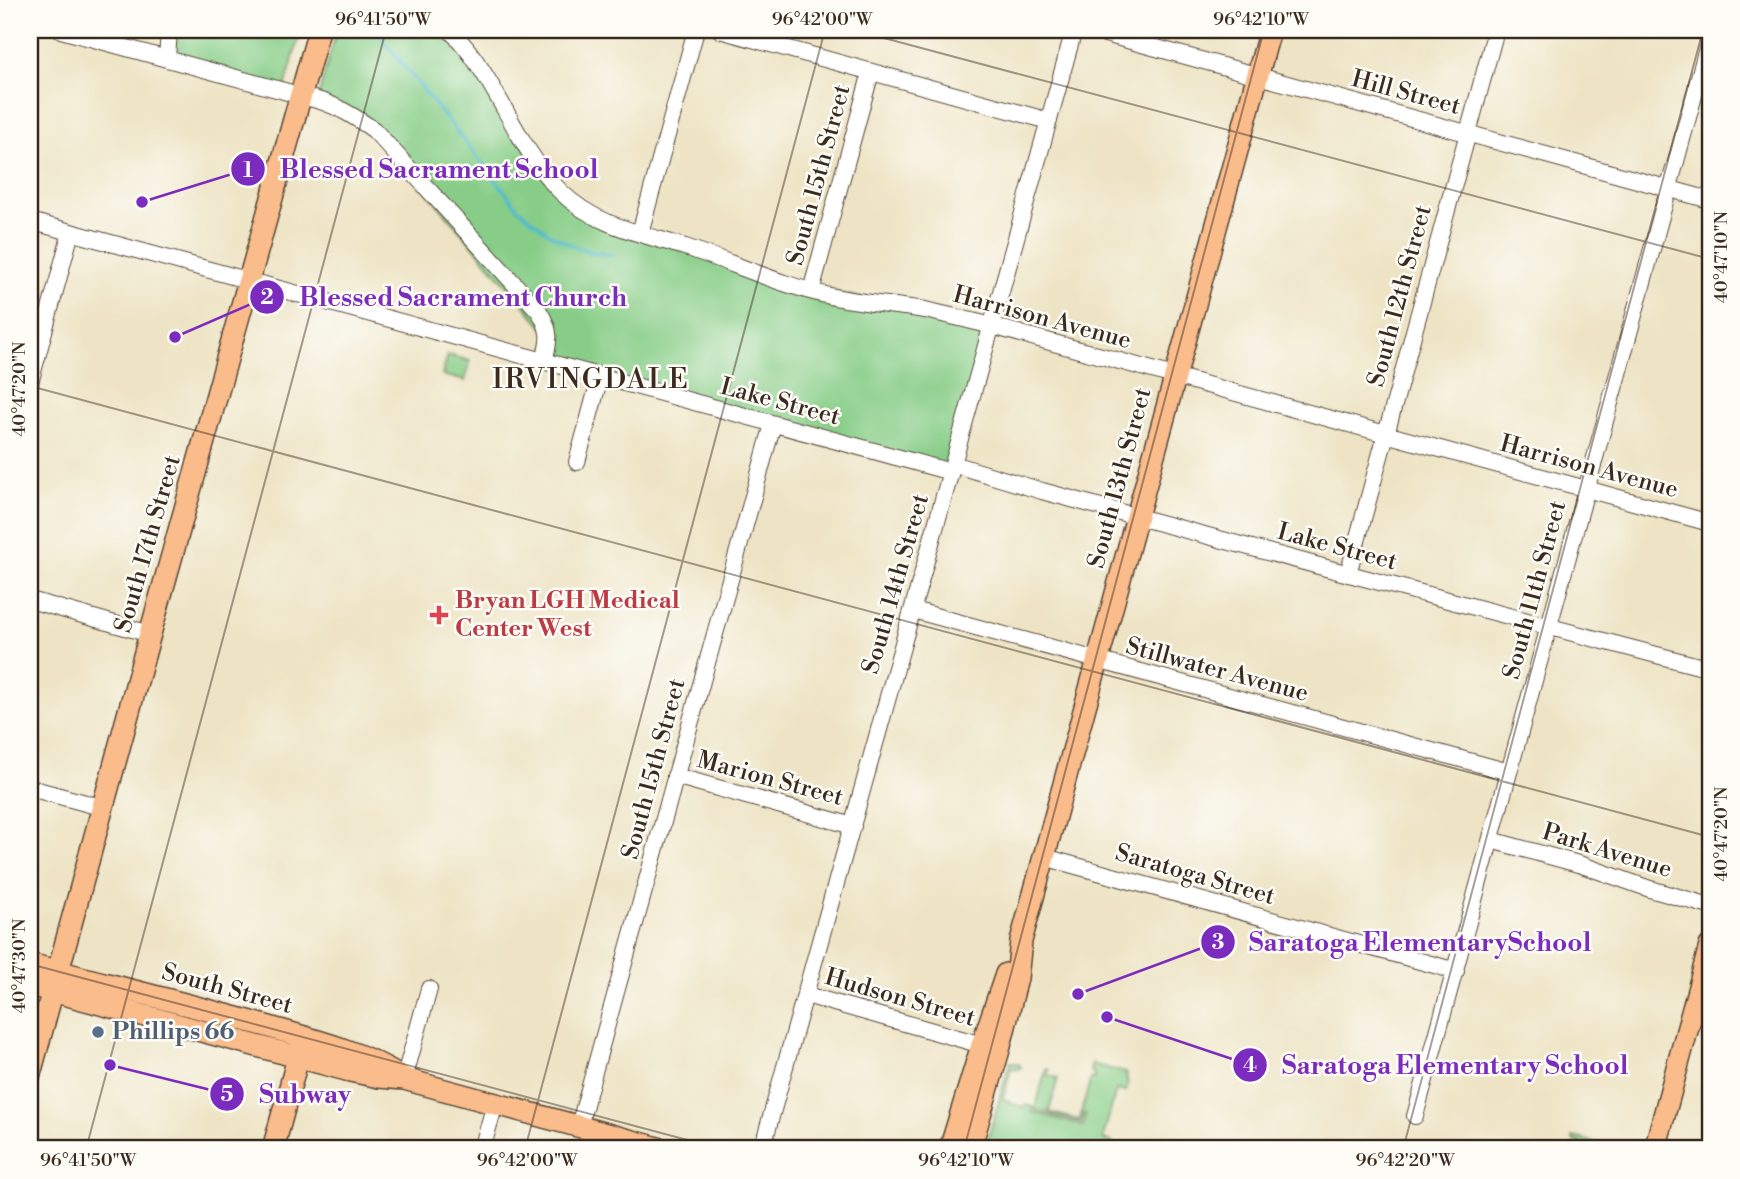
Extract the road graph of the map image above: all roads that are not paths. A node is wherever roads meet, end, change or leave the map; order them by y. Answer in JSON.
{"nodes":[{"id":1,"x":61,"y":30,"type":"edge"},
{"id":2,"x":169,"y":30,"type":"edge"},
{"id":3,"x":319,"y":30,"type":"edge"},
{"id":4,"x":450,"y":30,"type":"edge"},
{"id":5,"x":696,"y":30,"type":"edge"},
{"id":6,"x":720,"y":30,"type":"edge"},
{"id":7,"x":1074,"y":30,"type":"edge"},
{"id":8,"x":1091,"y":30,"type":"edge"},
{"id":9,"x":1270,"y":30,"type":"edge"},
{"id":10,"x":1496,"y":30,"type":"edge"},
{"id":11,"x":1710,"y":37,"type":"edge"},
{"id":12,"x":167,"y":59,"type":"junction"},
{"id":13,"x":871,"y":72,"type":"junction"},
{"id":14,"x":1257,"y":76,"type":"junction"},
{"id":15,"x":301,"y":95,"type":"junction"},
{"id":16,"x":1049,"y":121,"type":"junction"},
{"id":17,"x":1468,"y":134,"type":"junction"},
{"id":18,"x":1668,"y":188,"type":"junction"},
{"id":19,"x":1710,"y":200,"type":"edge"},
{"id":20,"x":30,"y":221,"type":"edge"},
{"id":21,"x":71,"y":232,"type":"junction"},
{"id":22,"x":640,"y":233,"type":"junction"},
{"id":23,"x":249,"y":280,"type":"junction"},
{"id":24,"x":811,"y":291,"type":"junction"},
{"id":25,"x":992,"y":326,"type":"junction"},
{"id":26,"x":544,"y":361,"type":"junction"},
{"id":27,"x":600,"y":377,"type":"junction"},
{"id":28,"x":1175,"y":377,"type":"junction"},
{"id":29,"x":30,"y":383,"type":"edge"},
{"id":30,"x":774,"y":424,"type":"junction"},
{"id":31,"x":1386,"y":435,"type":"junction"},
{"id":32,"x":577,"y":462,"type":"dead end"},
{"id":33,"x":952,"y":468,"type":"junction"},
{"id":34,"x":1586,"y":490,"type":"junction"},
{"id":35,"x":1137,"y":516,"type":"junction"},
{"id":36,"x":1710,"y":523,"type":"edge"},
{"id":37,"x":1348,"y":573,"type":"junction"},
{"id":38,"x":30,"y":600,"type":"edge"},
{"id":39,"x":913,"y":610,"type":"junction"},
{"id":40,"x":1548,"y":626,"type":"junction"},
{"id":41,"x":150,"y":634,"type":"junction"},
{"id":42,"x":1098,"y":661,"type":"junction"},
{"id":43,"x":1710,"y":669,"type":"edge"},
{"id":44,"x":1509,"y":772,"type":"junction"},
{"id":45,"x":675,"y":776,"type":"junction"},
{"id":46,"x":30,"y":788,"type":"edge"},
{"id":47,"x":104,"y":808,"type":"junction"},
{"id":48,"x":853,"y":825,"type":"junction"},
{"id":49,"x":1491,"y":840,"type":"junction"},
{"id":50,"x":1044,"y":857,"type":"junction"},
{"id":51,"x":1710,"y":906,"type":"edge"},
{"id":52,"x":1021,"y":941,"type":"junction"},
{"id":53,"x":1710,"y":946,"type":"edge"},
{"id":54,"x":30,"y":964,"type":"edge"},
{"id":55,"x":1456,"y":971,"type":"junction"},
{"id":56,"x":55,"y":981,"type":"junction"},
{"id":57,"x":30,"y":985,"type":"edge"},
{"id":58,"x":429,"y":989,"type":"dead end"},
{"id":59,"x":806,"y":995,"type":"junction"},
{"id":60,"x":304,"y":1037,"type":"junction"},
{"id":61,"x":982,"y":1045,"type":"junction"},
{"id":62,"x":299,"y":1058,"type":"junction"},
{"id":63,"x":30,"y":1074,"type":"edge"},
{"id":64,"x":404,"y":1079,"type":"junction"},
{"id":65,"x":495,"y":1104,"type":"junction"},
{"id":66,"x":1415,"y":1116,"type":"dead end"},
{"id":67,"x":579,"y":1126,"type":"junction"},
{"id":68,"x":273,"y":1149,"type":"edge"},
{"id":69,"x":482,"y":1149,"type":"edge"},
{"id":70,"x":662,"y":1149,"type":"edge"},
{"id":71,"x":762,"y":1149,"type":"edge"},
{"id":72,"x":950,"y":1149,"type":"edge"},
{"id":73,"x":971,"y":1149,"type":"edge"},
{"id":74,"x":1655,"y":1149,"type":"edge"}],
"edges":[{"from":1,"to":12,"type":"street"},
{"from":2,"to":12,"type":"street"},
{"from":3,"to":15,"type":"main road","name":"South 17th Street"},
{"from":4,"to":22,"type":"street","name":"Harrison Avenue"},
{"from":5,"to":22,"type":"street"},
{"from":6,"to":13,"type":"street"},
{"from":7,"to":16,"type":"street","name":"South 14th Street"},
{"from":8,"to":14,"type":"street","name":"Hill Street"},
{"from":9,"to":14,"type":"main road","name":"South 13th Street"},
{"from":10,"to":17,"type":"street","name":"South 12th Street"},
{"from":11,"to":18,"type":"street","name":"South 11th Street"},
{"from":12,"to":15,"type":"street"},
{"from":13,"to":16,"type":"street"},
{"from":13,"to":24,"type":"street","name":"South 15th Street"},
{"from":14,"to":17,"type":"street","name":"Hill Street"},
{"from":14,"to":28,"type":"main road","name":"South 13th Street"},
{"from":15,"to":23,"type":"main road","name":"South 17th Street"},
{"from":15,"to":26,"type":"street"},
{"from":16,"to":25,"type":"street","name":"South 14th Street"},
{"from":17,"to":18,"type":"street","name":"Hill Street"},
{"from":17,"to":31,"type":"street","name":"South 12th Street"},
{"from":18,"to":19,"type":"street","name":"Hill Street"},
{"from":18,"to":34,"type":"street","name":"South 11th Street"},
{"from":20,"to":21,"type":"street","name":"Lake Street"},
{"from":21,"to":23,"type":"street","name":"Lake Street"},
{"from":21,"to":29,"type":"street"},
{"from":22,"to":24,"type":"street","name":"Harrison Avenue"},
{"from":23,"to":26,"type":"street","name":"Lake Street"},
{"from":23,"to":41,"type":"main road","name":"South 17th Street"},
{"from":24,"to":25,"type":"street","name":"Harrison Avenue"},
{"from":25,"to":28,"type":"street","name":"Harrison Avenue"},
{"from":25,"to":33,"type":"street","name":"South 14th Street"},
{"from":26,"to":27,"type":"street","name":"Lake Street"},
{"from":27,"to":30,"type":"street","name":"Lake Street"},
{"from":27,"to":32,"type":"street"},
{"from":28,"to":31,"type":"street","name":"Harrison Avenue"},
{"from":28,"to":35,"type":"main road","name":"South 13th Street"},
{"from":30,"to":33,"type":"street","name":"Lake Street"},
{"from":30,"to":45,"type":"street","name":"South 15th Street"},
{"from":31,"to":34,"type":"street","name":"Harrison Avenue"},
{"from":31,"to":37,"type":"street","name":"South 12th Street"},
{"from":33,"to":35,"type":"street","name":"Lake Street"},
{"from":33,"to":39,"type":"street","name":"South 14th Street"},
{"from":34,"to":36,"type":"street","name":"Harrison Avenue"},
{"from":34,"to":40,"type":"street","name":"South 11th Street"},
{"from":35,"to":37,"type":"street","name":"Lake Street"},
{"from":35,"to":42,"type":"main road","name":"South 13th Street"},
{"from":37,"to":40,"type":"street","name":"Lake Street"},
{"from":38,"to":41,"type":"street"},
{"from":39,"to":42,"type":"street","name":"Stillwater Avenue"},
{"from":39,"to":48,"type":"street","name":"South 14th Street"},
{"from":40,"to":43,"type":"street","name":"Lake Street"},
{"from":40,"to":44,"type":"street","name":"South 11th Street"},
{"from":41,"to":47,"type":"main road","name":"South 17th Street"},
{"from":42,"to":44,"type":"street","name":"Stillwater Avenue"},
{"from":42,"to":50,"type":"main road","name":"South 13th Street"},
{"from":44,"to":49,"type":"street","name":"South 11th Street"},
{"from":45,"to":48,"type":"street","name":"Marion Street"},
{"from":45,"to":67,"type":"street","name":"South 15th Street"},
{"from":46,"to":47,"type":"street"},
{"from":47,"to":56,"type":"main road","name":"South 17th Street"},
{"from":48,"to":59,"type":"street","name":"South 14th Street"},
{"from":49,"to":51,"type":"street","name":"Park Avenue"},
{"from":49,"to":55,"type":"street","name":"South 11th Street"},
{"from":50,"to":52,"type":"main road","name":"South 13th Street"},
{"from":50,"to":55,"type":"street","name":"Saratoga Street"},
{"from":52,"to":61,"type":"main road","name":"South 13th Street"},
{"from":52,"to":73,"type":"main road","name":"South 13th Street"},
{"from":53,"to":74,"type":"main road"},
{"from":54,"to":56,"type":"main road","name":"South Street"},
{"from":55,"to":66,"type":"street","name":"South 11th Street"},
{"from":56,"to":57,"type":"main road","name":"South Street"},
{"from":56,"to":60,"type":"main road","name":"South Street"},
{"from":56,"to":62,"type":"main road","name":"South Street"},
{"from":56,"to":63,"type":"main road","name":"South 17th Street"},
{"from":58,"to":64,"type":"street"},
{"from":59,"to":61,"type":"street","name":"Hudson Street"},
{"from":59,"to":71,"type":"street","name":"South 14th Street"},
{"from":60,"to":62,"type":"main road"},
{"from":60,"to":64,"type":"main road","name":"South Street"},
{"from":61,"to":72,"type":"main road","name":"South 13th Street"},
{"from":62,"to":64,"type":"main road","name":"South Street"},
{"from":62,"to":68,"type":"main road"},
{"from":64,"to":65,"type":"main road","name":"South Street"},
{"from":65,"to":67,"type":"main road","name":"South Street"},
{"from":65,"to":69,"type":"street"},
{"from":67,"to":70,"type":"main road","name":"South Street"}]}
